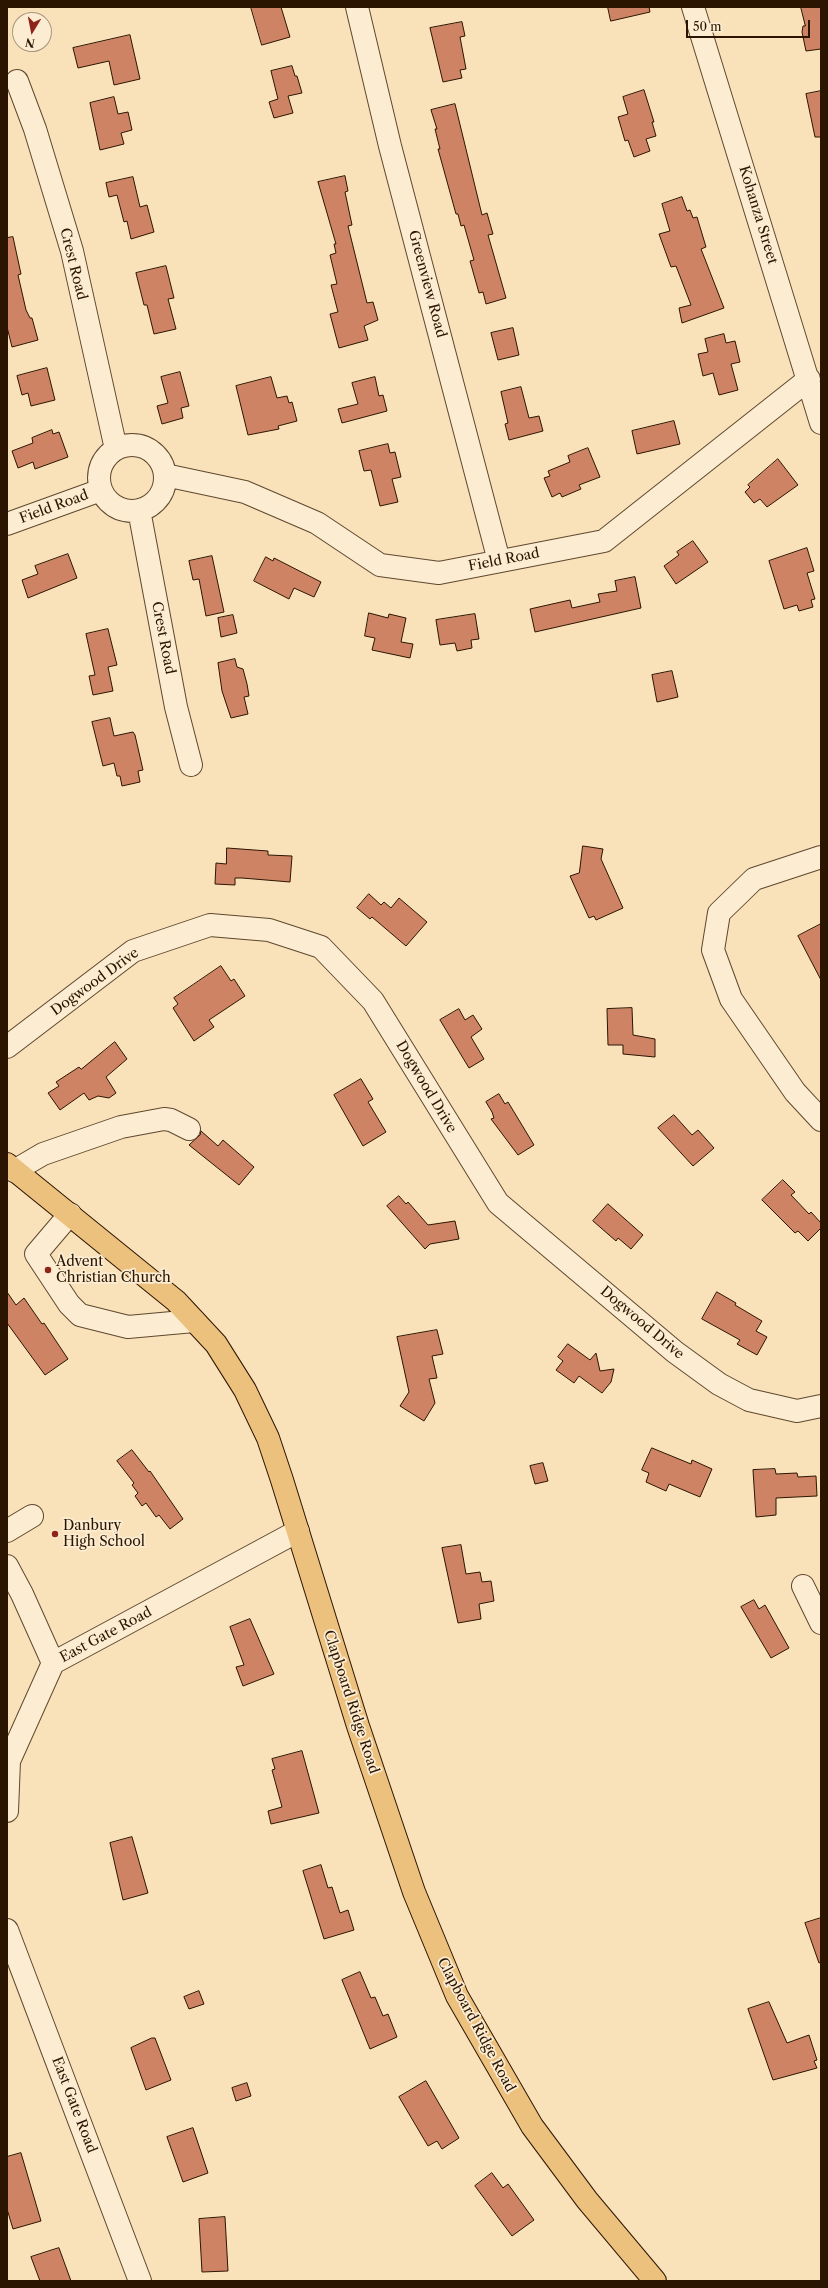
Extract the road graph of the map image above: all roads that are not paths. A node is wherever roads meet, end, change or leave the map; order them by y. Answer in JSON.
{"nodes":[{"id":1,"x":357,"y":7,"type":"edge"},
{"id":2,"x":693,"y":7,"type":"edge"},
{"id":3,"x":17,"y":81,"type":"dead end"},
{"id":4,"x":809,"y":379,"type":"junction"},
{"id":5,"x":821,"y":423,"type":"edge"},
{"id":6,"x":116,"y":449,"type":"junction"},
{"id":7,"x":165,"y":475,"type":"junction"},
{"id":8,"x":101,"y":490,"type":"junction"},
{"id":9,"x":139,"y":510,"type":"junction"},
{"id":10,"x":7,"y":524,"type":"edge"},
{"id":11,"x":499,"y":561,"type":"junction"},
{"id":12,"x":191,"y":764,"type":"dead end"},
{"id":13,"x":821,"y":857,"type":"edge"},
{"id":14,"x":7,"y":1047,"type":"edge"},
{"id":15,"x":821,"y":1120,"type":"edge"},
{"id":16,"x":188,"y":1129,"type":"dead end"},
{"id":17,"x":11,"y":1167,"type":"edge"},
{"id":18,"x":70,"y":1214,"type":"junction"},
{"id":19,"x":194,"y":1321,"type":"junction"},
{"id":20,"x":821,"y":1406,"type":"edge"},
{"id":21,"x":32,"y":1516,"type":"dead end"},
{"id":22,"x":7,"y":1531,"type":"edge"},
{"id":23,"x":298,"y":1531,"type":"junction"},
{"id":24,"x":7,"y":1566,"type":"edge"},
{"id":25,"x":803,"y":1586,"type":"dead end"},
{"id":26,"x":15,"y":1590,"type":"edge"},
{"id":27,"x":821,"y":1623,"type":"edge"},
{"id":28,"x":53,"y":1663,"type":"junction"},
{"id":29,"x":7,"y":1811,"type":"edge"},
{"id":30,"x":7,"y":1930,"type":"edge"},
{"id":31,"x":140,"y":2281,"type":"edge"},
{"id":32,"x":655,"y":2281,"type":"edge"}],
"edges":[{"from":1,"to":11,"type":"street","name":"Greenview Road"},
{"from":2,"to":4,"type":"street","name":"Kohanza Street"},
{"from":3,"to":6,"type":"street","name":"Crest Road"},
{"from":4,"to":5,"type":"street","name":"Kohanza Street"},
{"from":4,"to":11,"type":"street","name":"Field Road"},
{"from":6,"to":7,"type":"street"},
{"from":6,"to":8,"type":"street","name":"Field Road"},
{"from":7,"to":9,"type":"street"},
{"from":7,"to":11,"type":"street","name":"Field Road"},
{"from":8,"to":9,"type":"street","name":"Field Road"},
{"from":8,"to":10,"type":"street","name":"Field Road"},
{"from":9,"to":12,"type":"street","name":"Crest Road"},
{"from":13,"to":15,"type":"street"},
{"from":14,"to":20,"type":"street","name":"Dogwood Drive"},
{"from":16,"to":17,"type":"street"},
{"from":17,"to":18,"type":"main road","name":"Clapboard Ridge Road"},
{"from":18,"to":19,"type":"main road","name":"Clapboard Ridge Road"},
{"from":18,"to":19,"type":"street"},
{"from":19,"to":23,"type":"main road","name":"Clapboard Ridge Road"},
{"from":21,"to":22,"type":"street"},
{"from":23,"to":28,"type":"street","name":"East Gate Road"},
{"from":23,"to":32,"type":"main road","name":"Clapboard Ridge Road"},
{"from":24,"to":26,"type":"street"},
{"from":25,"to":27,"type":"street"},
{"from":26,"to":28,"type":"street"},
{"from":28,"to":29,"type":"street","name":"East Gate Road"},
{"from":30,"to":31,"type":"street","name":"East Gate Road"}]}
